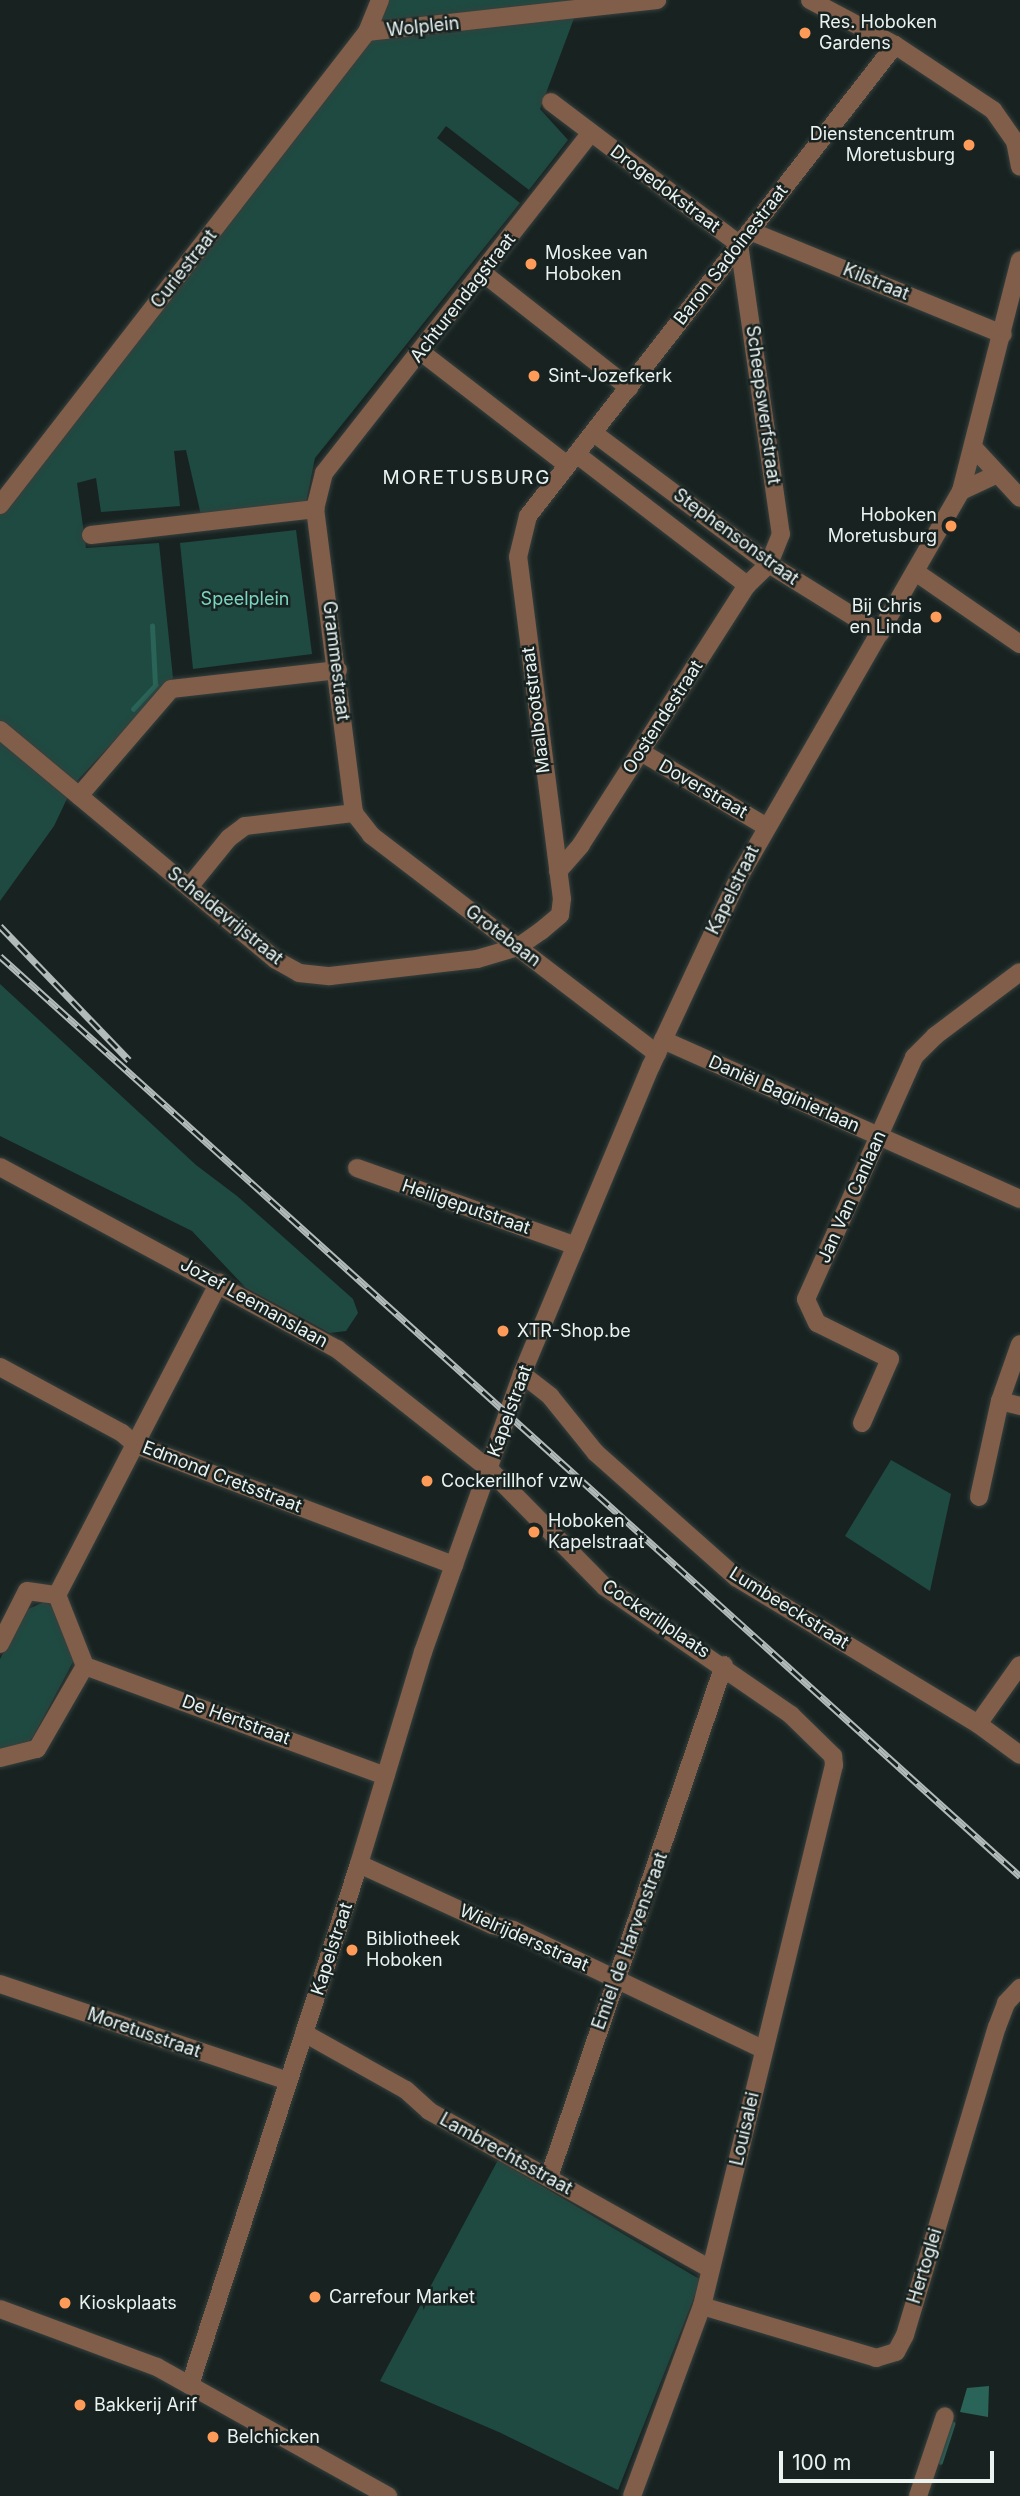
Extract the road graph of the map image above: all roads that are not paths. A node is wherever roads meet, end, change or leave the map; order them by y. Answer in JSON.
{"nodes":[{"id":1,"x":380,"y":0,"type":"edge"},
{"id":2,"x":657,"y":0,"type":"edge"},
{"id":3,"x":810,"y":0,"type":"edge"},
{"id":4,"x":367,"y":32,"type":"junction"},
{"id":5,"x":895,"y":45,"type":"junction"},
{"id":6,"x":551,"y":102,"type":"dead end"},
{"id":7,"x":591,"y":134,"type":"junction"},
{"id":8,"x":1020,"y":167,"type":"edge"},
{"id":9,"x":745,"y":238,"type":"junction"},
{"id":10,"x":1020,"y":260,"type":"edge"},
{"id":11,"x":483,"y":273,"type":"junction"},
{"id":12,"x":1003,"y":334,"type":"junction"},
{"id":13,"x":421,"y":352,"type":"junction"},
{"id":14,"x":629,"y":388,"type":"junction"},
{"id":15,"x":595,"y":434,"type":"junction"},
{"id":16,"x":973,"y":447,"type":"junction"},
{"id":17,"x":572,"y":460,"type":"junction"},
{"id":18,"x":997,"y":474,"type":"junction"},
{"id":19,"x":961,"y":491,"type":"junction"},
{"id":20,"x":1020,"y":498,"type":"edge"},
{"id":21,"x":0,"y":505,"type":"edge"},
{"id":22,"x":315,"y":509,"type":"junction"},
{"id":23,"x":91,"y":535,"type":"dead end"},
{"id":24,"x":769,"y":564,"type":"junction"},
{"id":25,"x":917,"y":573,"type":"junction"},
{"id":26,"x":747,"y":585,"type":"junction"},
{"id":27,"x":880,"y":633,"type":"junction"},
{"id":28,"x":1020,"y":644,"type":"edge"},
{"id":29,"x":338,"y":670,"type":"junction"},
{"id":30,"x":0,"y":730,"type":"edge"},
{"id":31,"x":640,"y":752,"type":"junction"},
{"id":32,"x":79,"y":796,"type":"junction"},
{"id":33,"x":354,"y":813,"type":"junction"},
{"id":34,"x":765,"y":825,"type":"junction"},
{"id":35,"x":558,"y":871,"type":"junction"},
{"id":36,"x":189,"y":887,"type":"junction"},
{"id":37,"x":518,"y":947,"type":"junction"},
{"id":38,"x":1020,"y":972,"type":"edge"},
{"id":39,"x":660,"y":1047,"type":"junction"},
{"id":40,"x":879,"y":1137,"type":"junction"},
{"id":41,"x":0,"y":1167,"type":"edge"},
{"id":42,"x":357,"y":1168,"type":"dead end"},
{"id":43,"x":1020,"y":1199,"type":"edge"},
{"id":44,"x":576,"y":1246,"type":"junction"},
{"id":45,"x":219,"y":1283,"type":"junction"},
{"id":46,"x":1020,"y":1344,"type":"edge"},
{"id":47,"x":0,"y":1367,"type":"edge"},
{"id":48,"x":522,"y":1374,"type":"junction"},
{"id":49,"x":1000,"y":1401,"type":"junction"},
{"id":50,"x":1020,"y":1406,"type":"edge"},
{"id":51,"x":862,"y":1423,"type":"dead end"},
{"id":52,"x":136,"y":1445,"type":"junction"},
{"id":53,"x":489,"y":1469,"type":"junction"},
{"id":54,"x":979,"y":1497,"type":"dead end"},
{"id":55,"x":454,"y":1565,"type":"junction"},
{"id":56,"x":57,"y":1595,"type":"junction"},
{"id":57,"x":0,"y":1644,"type":"edge"},
{"id":58,"x":724,"y":1665,"type":"junction"},
{"id":59,"x":1020,"y":1665,"type":"edge"},
{"id":60,"x":85,"y":1666,"type":"junction"},
{"id":61,"x":978,"y":1724,"type":"junction"},
{"id":62,"x":1020,"y":1755,"type":"edge"},
{"id":63,"x":833,"y":1756,"type":"joint"},
{"id":64,"x":0,"y":1758,"type":"edge"},
{"id":65,"x":386,"y":1776,"type":"junction"},
{"id":66,"x":359,"y":1864,"type":"junction"},
{"id":67,"x":616,"y":1979,"type":"junction"},
{"id":68,"x":0,"y":1984,"type":"edge"},
{"id":69,"x":1020,"y":1988,"type":"edge"},
{"id":70,"x":304,"y":2033,"type":"junction"},
{"id":71,"x":763,"y":2049,"type":"junction"},
{"id":72,"x":288,"y":2081,"type":"junction"},
{"id":73,"x":549,"y":2177,"type":"junction"},
{"id":74,"x":711,"y":2269,"type":"junction"},
{"id":75,"x":702,"y":2305,"type":"junction"},
{"id":76,"x":0,"y":2309,"type":"edge"},
{"id":77,"x":190,"y":2385,"type":"junction"},
{"id":78,"x":945,"y":2417,"type":"dead end"},
{"id":79,"x":366,"y":2491,"type":"edge"},
{"id":80,"x":388,"y":2496,"type":"edge"},
{"id":81,"x":632,"y":2496,"type":"edge"},
{"id":82,"x":918,"y":2496,"type":"edge"}],
"edges":[{"from":1,"to":4,"type":"street","name":"Wolplein"},
{"from":2,"to":4,"type":"street","name":"Wolplein"},
{"from":3,"to":5,"type":"street"},
{"from":4,"to":21,"type":"street","name":"Curiestraat"},
{"from":5,"to":8,"type":"street"},
{"from":5,"to":9,"type":"street","name":"Baron Sadoinestraat"},
{"from":6,"to":7,"type":"street"},
{"from":7,"to":9,"type":"street","name":"Drogedokstraat"},
{"from":7,"to":11,"type":"street","name":"Achturendagstraat"},
{"from":9,"to":12,"type":"street","name":"Kilstraat"},
{"from":9,"to":14,"type":"street","name":"Baron Sadoinestraat"},
{"from":9,"to":24,"type":"street","name":"Scheepswerfstraat"},
{"from":10,"to":12,"type":"street","name":"Kapelstraat"},
{"from":11,"to":13,"type":"street","name":"Achturendagstraat"},
{"from":11,"to":14,"type":"street"},
{"from":12,"to":16,"type":"street","name":"Kapelstraat"},
{"from":13,"to":17,"type":"street","name":"Stephensonstraat"},
{"from":13,"to":22,"type":"street","name":"Achturendagstraat"},
{"from":14,"to":15,"type":"street","name":"Baron Sadoinestraat"},
{"from":15,"to":17,"type":"street","name":"Baron Sadoinestraat"},
{"from":15,"to":24,"type":"street","name":"Stephensonstraat"},
{"from":16,"to":18,"type":"street"},
{"from":16,"to":19,"type":"street","name":"Kapelstraat"},
{"from":17,"to":26,"type":"street","name":"Stephensonstraat"},
{"from":17,"to":35,"type":"street","name":"Maalbootstraat"},
{"from":18,"to":19,"type":"street"},
{"from":18,"to":20,"type":"street"},
{"from":19,"to":25,"type":"street","name":"Kapelstraat"},
{"from":22,"to":23,"type":"street"},
{"from":22,"to":29,"type":"street","name":"Grammestraat"},
{"from":24,"to":26,"type":"street","name":"Oostendestraat"},
{"from":24,"to":27,"type":"street","name":"Stephensonstraat"},
{"from":25,"to":27,"type":"street","name":"Kapelstraat"},
{"from":25,"to":28,"type":"street"},
{"from":26,"to":31,"type":"street","name":"Oostendestraat"},
{"from":27,"to":34,"type":"street","name":"Kapelstraat"},
{"from":29,"to":32,"type":"street"},
{"from":29,"to":33,"type":"street","name":"Grammestraat"},
{"from":30,"to":32,"type":"street","name":"Scheldevrijstraat"},
{"from":31,"to":34,"type":"street","name":"Doverstraat"},
{"from":31,"to":35,"type":"street","name":"Oostendestraat"},
{"from":32,"to":36,"type":"street","name":"Scheldevrijstraat"},
{"from":33,"to":36,"type":"street"},
{"from":33,"to":37,"type":"street","name":"Grotebaan"},
{"from":34,"to":39,"type":"street","name":"Kapelstraat"},
{"from":35,"to":37,"type":"street","name":"Maalbootstraat"},
{"from":36,"to":37,"type":"street","name":"Scheldevrijstraat"},
{"from":37,"to":39,"type":"street","name":"Grotebaan"},
{"from":38,"to":40,"type":"street","name":"Jan Van Canlaan"},
{"from":39,"to":40,"type":"street","name":"Daniël Baginierlaan"},
{"from":39,"to":44,"type":"street","name":"Kapelstraat"},
{"from":40,"to":43,"type":"street","name":"Daniël Baginierlaan"},
{"from":40,"to":51,"type":"street","name":"Jan Van Canlaan"},
{"from":41,"to":45,"type":"street","name":"Jozef Leemanslaan"},
{"from":42,"to":44,"type":"street","name":"Heiligeputstraat"},
{"from":44,"to":48,"type":"street","name":"Kapelstraat"},
{"from":45,"to":52,"type":"street"},
{"from":45,"to":53,"type":"street","name":"Jozef Leemanslaan"},
{"from":46,"to":49,"type":"street"},
{"from":47,"to":52,"type":"street","name":"Edmond Cretsstraat"},
{"from":48,"to":53,"type":"street","name":"Kapelstraat"},
{"from":48,"to":61,"type":"street","name":"Lumbeeckstraat"},
{"from":49,"to":50,"type":"street"},
{"from":49,"to":54,"type":"street"},
{"from":52,"to":55,"type":"street","name":"Edmond Cretsstraat"},
{"from":52,"to":56,"type":"street"},
{"from":53,"to":55,"type":"street","name":"Kapelstraat"},
{"from":53,"to":58,"type":"street","name":"Cockerillplaats"},
{"from":55,"to":65,"type":"street","name":"Kapelstraat"},
{"from":56,"to":57,"type":"street"},
{"from":56,"to":60,"type":"street"},
{"from":58,"to":63,"type":"street","name":"Cockerillplaats"},
{"from":58,"to":67,"type":"street","name":"Emiel de Harvenstraat"},
{"from":59,"to":61,"type":"street"},
{"from":60,"to":64,"type":"street"},
{"from":60,"to":65,"type":"street","name":"De Hertstraat"},
{"from":61,"to":62,"type":"street","name":"Lumbeeckstraat"},
{"from":63,"to":71,"type":"street","name":"Louisalei"},
{"from":65,"to":66,"type":"street","name":"Kapelstraat"},
{"from":66,"to":67,"type":"street","name":"Wielrijdersstraat"},
{"from":66,"to":70,"type":"street","name":"Kapelstraat"},
{"from":67,"to":71,"type":"street","name":"Wielrijdersstraat"},
{"from":67,"to":73,"type":"street","name":"Emiel de Harvenstraat"},
{"from":68,"to":72,"type":"street","name":"Moretusstraat"},
{"from":69,"to":75,"type":"street","name":"Hertoglei"},
{"from":70,"to":72,"type":"street","name":"Kapelstraat"},
{"from":70,"to":73,"type":"street","name":"Lambrechtsstraat"},
{"from":71,"to":74,"type":"street","name":"Louisalei"},
{"from":72,"to":77,"type":"street","name":"Kapelstraat"},
{"from":73,"to":74,"type":"street","name":"Lambrechtsstraat"},
{"from":74,"to":75,"type":"street","name":"Louisalei"},
{"from":75,"to":81,"type":"street","name":"Louisalei"},
{"from":76,"to":77,"type":"street"},
{"from":77,"to":79,"type":"street"},
{"from":78,"to":82,"type":"street"},
{"from":79,"to":80,"type":"street"}]}
